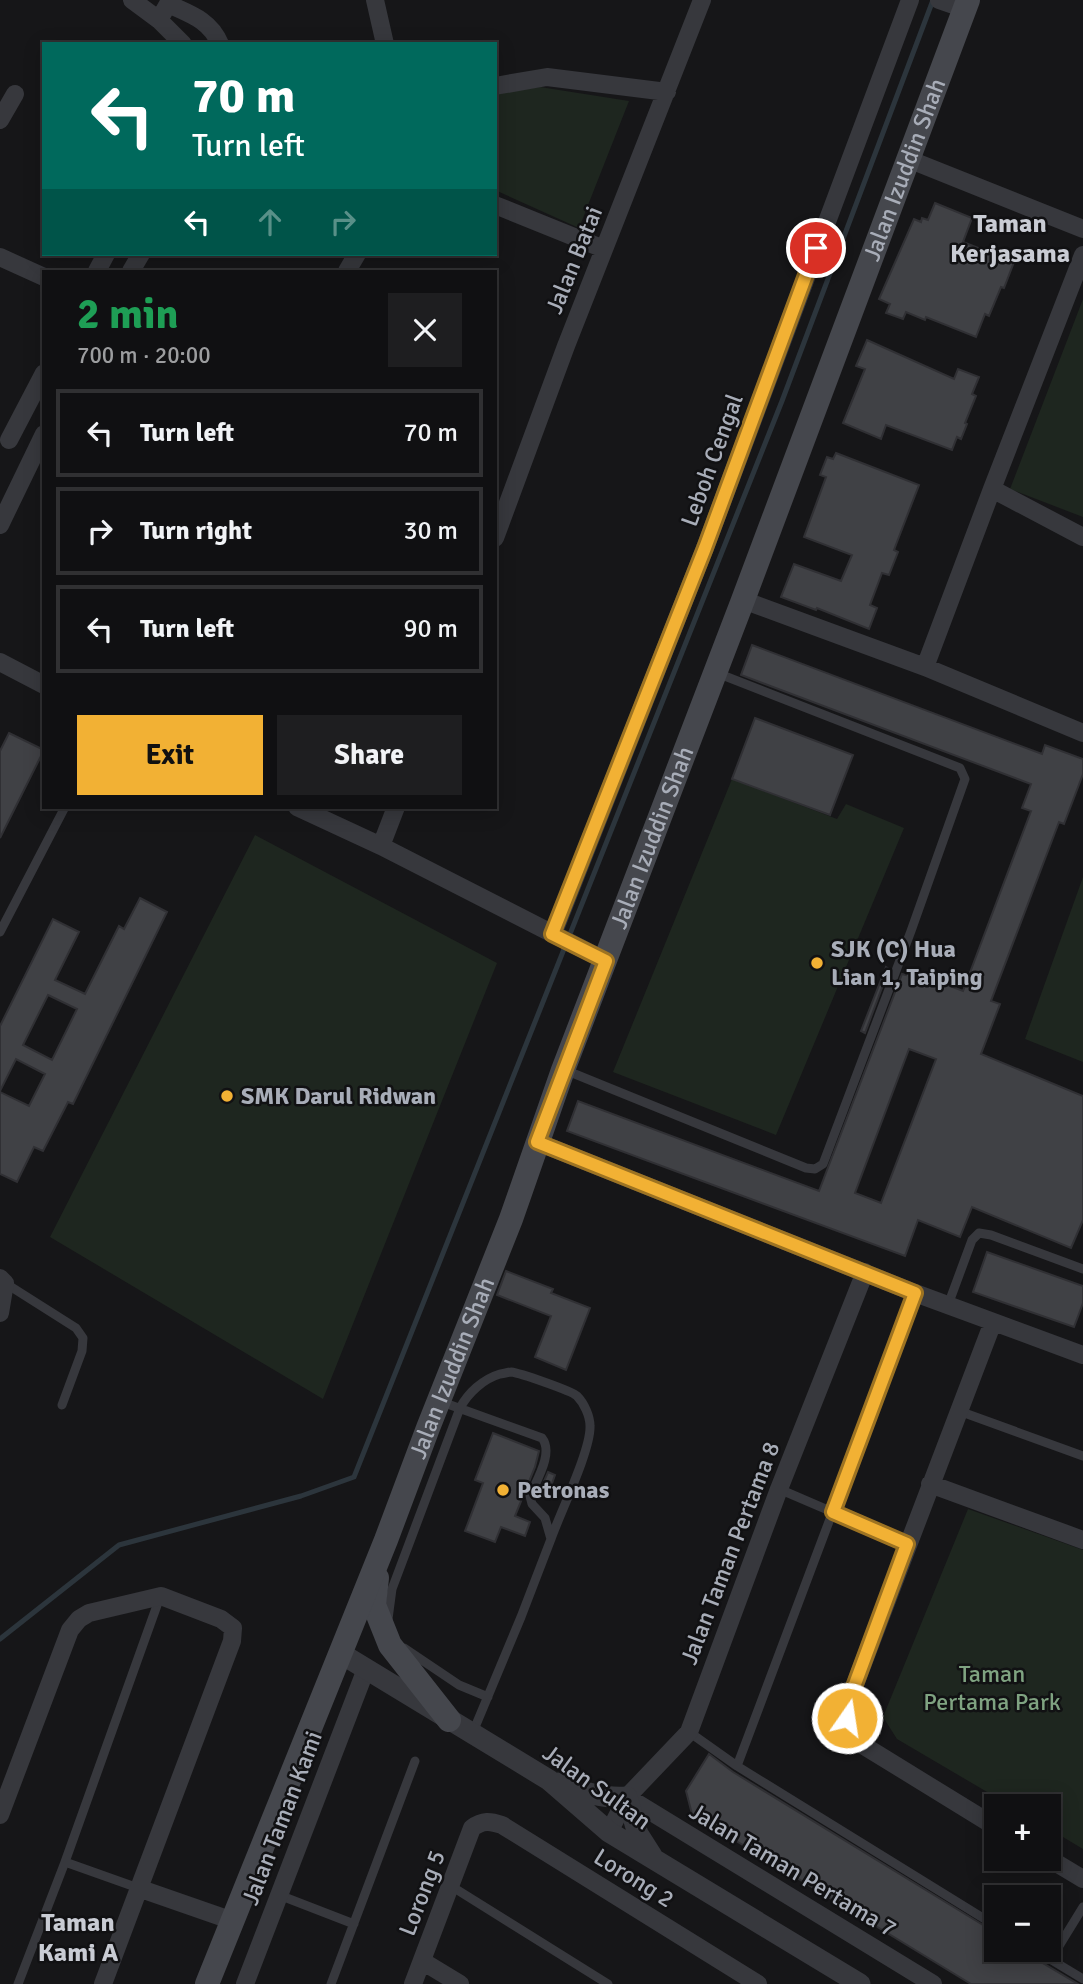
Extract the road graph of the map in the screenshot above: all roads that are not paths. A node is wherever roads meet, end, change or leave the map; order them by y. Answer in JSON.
{"nodes":[{"id":1,"x":132,"y":0,"type":"edge"},
{"id":2,"x":375,"y":0,"type":"edge"},
{"id":3,"x":702,"y":0,"type":"edge"},
{"id":4,"x":910,"y":0,"type":"edge"},
{"id":5,"x":170,"y":2,"type":"edge"},
{"id":6,"x":953,"y":3,"type":"edge"},
{"id":7,"x":159,"y":20,"type":"junction"},
{"id":8,"x":181,"y":42,"type":"edge"},
{"id":9,"x":219,"y":42,"type":"edge"},
{"id":10,"x":385,"y":42,"type":"edge"},
{"id":11,"x":497,"y":86,"type":"edge"},
{"id":12,"x":667,"y":92,"type":"junction"},
{"id":13,"x":15,"y":93,"type":"dead end"},
{"id":14,"x":0,"y":121,"type":"edge"},
{"id":15,"x":908,"y":159,"type":"junction"},
{"id":16,"x":497,"y":206,"type":"edge"},
{"id":17,"x":1083,"y":229,"type":"edge"},
{"id":18,"x":604,"y":250,"type":"junction"},
{"id":19,"x":1083,"y":255,"type":"edge"},
{"id":20,"x":0,"y":257,"type":"edge"},
{"id":21,"x":42,"y":276,"type":"edge"},
{"id":22,"x":42,"y":377,"type":"edge"},
{"id":23,"x":42,"y":438,"type":"edge"},
{"id":24,"x":9,"y":440,"type":"dead end"},
{"id":25,"x":992,"y":489,"type":"junction"},
{"id":26,"x":0,"y":525,"type":"edge"},
{"id":27,"x":497,"y":533,"type":"edge"},
{"id":28,"x":1083,"y":537,"type":"edge"},
{"id":29,"x":743,"y":600,"type":"junction"},
{"id":30,"x":0,"y":662,"type":"edge"},
{"id":31,"x":925,"y":667,"type":"junction"},
{"id":32,"x":716,"y":672,"type":"junction"},
{"id":33,"x":42,"y":684,"type":"edge"},
{"id":34,"x":1083,"y":733,"type":"edge"},
{"id":35,"x":64,"y":809,"type":"edge"},
{"id":36,"x":301,"y":809,"type":"edge"},
{"id":37,"x":395,"y":809,"type":"edge"},
{"id":38,"x":382,"y":846,"type":"junction"},
{"id":39,"x":0,"y":932,"type":"edge"},
{"id":40,"x":562,"y":939,"type":"junction"},
{"id":41,"x":606,"y":961,"type":"junction"},
{"id":42,"x":563,"y":1070,"type":"junction"},
{"id":43,"x":537,"y":1142,"type":"junction"},
{"id":44,"x":1083,"y":1269,"type":"edge"},
{"id":45,"x":865,"y":1272,"type":"junction"},
{"id":46,"x":2,"y":1281,"type":"edge"},
{"id":47,"x":915,"y":1293,"type":"junction"},
{"id":48,"x":948,"y":1305,"type":"junction"},
{"id":49,"x":0,"y":1313,"type":"edge"},
{"id":50,"x":993,"y":1322,"type":"junction"},
{"id":51,"x":1083,"y":1355,"type":"edge"},
{"id":52,"x":449,"y":1404,"type":"junction"},
{"id":53,"x":62,"y":1405,"type":"dead end"},
{"id":54,"x":957,"y":1410,"type":"junction"},
{"id":55,"x":1083,"y":1456,"type":"edge"},
{"id":56,"x":929,"y":1484,"type":"junction"},
{"id":57,"x":779,"y":1489,"type":"junction"},
{"id":58,"x":833,"y":1512,"type":"junction"},
{"id":59,"x":551,"y":1539,"type":"junction"},
{"id":60,"x":386,"y":1540,"type":"junction"},
{"id":61,"x":1083,"y":1540,"type":"edge"},
{"id":62,"x":907,"y":1544,"type":"junction"},
{"id":63,"x":161,"y":1596,"type":"junction"},
{"id":64,"x":340,"y":1653,"type":"junction"},
{"id":65,"x":366,"y":1669,"type":"junction"},
{"id":66,"x":488,"y":1697,"type":"junction"},
{"id":67,"x":450,"y":1720,"type":"junction"},
{"id":68,"x":689,"y":1732,"type":"junction"},
{"id":69,"x":473,"y":1734,"type":"junction"},
{"id":70,"x":415,"y":1761,"type":"dead end"},
{"id":71,"x":737,"y":1766,"type":"junction"},
{"id":72,"x":549,"y":1780,"type":"junction"},
{"id":73,"x":627,"y":1797,"type":"junction"},
{"id":74,"x":0,"y":1815,"type":"edge"},
{"id":75,"x":984,"y":1820,"type":"edge"},
{"id":76,"x":480,"y":1822,"type":"joint"},
{"id":77,"x":609,"y":1832,"type":"junction"},
{"id":78,"x":655,"y":1860,"type":"junction"},
{"id":79,"x":65,"y":1862,"type":"junction"},
{"id":80,"x":1061,"y":1866,"type":"edge"},
{"id":81,"x":1083,"y":1879,"type":"edge"},
{"id":82,"x":451,"y":1886,"type":"junction"},
{"id":83,"x":141,"y":1889,"type":"junction"},
{"id":84,"x":279,"y":1895,"type":"junction"},
{"id":85,"x":1083,"y":1907,"type":"edge"},
{"id":86,"x":984,"y":1919,"type":"edge"},
{"id":87,"x":233,"y":1921,"type":"junction"},
{"id":88,"x":354,"y":1924,"type":"junction"},
{"id":89,"x":1061,"y":1943,"type":"edge"},
{"id":90,"x":422,"y":1961,"type":"junction"},
{"id":91,"x":1056,"y":1962,"type":"edge"},
{"id":92,"x":1083,"y":1979,"type":"edge"},
{"id":93,"x":18,"y":1984,"type":"edge"},
{"id":94,"x":103,"y":1984,"type":"edge"},
{"id":95,"x":207,"y":1984,"type":"edge"},
{"id":96,"x":245,"y":1984,"type":"edge"},
{"id":97,"x":331,"y":1984,"type":"edge"},
{"id":98,"x":413,"y":1984,"type":"edge"},
{"id":99,"x":460,"y":1984,"type":"edge"},
{"id":100,"x":608,"y":1984,"type":"edge"},
{"id":101,"x":758,"y":1984,"type":"edge"},
{"id":102,"x":860,"y":1984,"type":"edge"},
{"id":103,"x":933,"y":1984,"type":"edge"}],
"edges":[{"from":1,"to":7,"type":"street"},
{"from":2,"to":10,"type":"street"},
{"from":3,"to":12,"type":"street","name":"Jalan Batai"},
{"from":4,"to":40,"type":"street","name":"Leboh Cengal"},
{"from":5,"to":7,"type":"street"},
{"from":5,"to":9,"type":"street"},
{"from":6,"to":15,"type":"main road","name":"Jalan Izuddin Shah"},
{"from":7,"to":8,"type":"street"},
{"from":11,"to":12,"type":"street"},
{"from":12,"to":18,"type":"street","name":"Jalan Batai"},
{"from":13,"to":14,"type":"street"},
{"from":15,"to":17,"type":"street"},
{"from":15,"to":29,"type":"main road","name":"Jalan Izuddin Shah"},
{"from":16,"to":18,"type":"street"},
{"from":18,"to":27,"type":"street","name":"Jalan Batai"},
{"from":19,"to":25,"type":"street"},
{"from":20,"to":21,"type":"street"},
{"from":22,"to":24,"type":"street"},
{"from":23,"to":26,"type":"street"},
{"from":25,"to":28,"type":"street"},
{"from":25,"to":31,"type":"street"},
{"from":29,"to":31,"type":"street"},
{"from":29,"to":32,"type":"main road","name":"Jalan Izuddin Shah"},
{"from":30,"to":33,"type":"street"},
{"from":31,"to":34,"type":"street"},
{"from":32,"to":41,"type":"main road","name":"Jalan Izuddin Shah"},
{"from":32,"to":42,"type":"lane"},
{"from":35,"to":39,"type":"lane"},
{"from":36,"to":38,"type":"street"},
{"from":37,"to":38,"type":"street"},
{"from":38,"to":40,"type":"street"},
{"from":40,"to":41,"type":"street"},
{"from":41,"to":42,"type":"main road","name":"Jalan Izuddin Shah"},
{"from":42,"to":43,"type":"main road","name":"Jalan Izuddin Shah"},
{"from":43,"to":45,"type":"street"},
{"from":43,"to":52,"type":"main road","name":"Jalan Izuddin Shah"},
{"from":44,"to":48,"type":"lane"},
{"from":45,"to":47,"type":"street"},
{"from":45,"to":57,"type":"street","name":"Jalan Taman Pertama 8"},
{"from":46,"to":49,"type":"street"},
{"from":46,"to":53,"type":"lane"},
{"from":47,"to":48,"type":"street"},
{"from":47,"to":58,"type":"lane"},
{"from":48,"to":50,"type":"street"},
{"from":50,"to":51,"type":"street"},
{"from":50,"to":54,"type":"street"},
{"from":52,"to":59,"type":"lane"},
{"from":52,"to":59,"type":"lane"},
{"from":52,"to":60,"type":"main road","name":"Jalan Izuddin Shah"},
{"from":52,"to":66,"type":"lane"},
{"from":54,"to":55,"type":"lane"},
{"from":54,"to":56,"type":"street"},
{"from":56,"to":61,"type":"street"},
{"from":56,"to":62,"type":"street"},
{"from":57,"to":58,"type":"lane"},
{"from":57,"to":68,"type":"street","name":"Jalan Taman Pertama 8"},
{"from":58,"to":62,"type":"lane"},
{"from":58,"to":71,"type":"lane"},
{"from":59,"to":66,"type":"lane"},
{"from":60,"to":64,"type":"main road","name":"Jalan Izuddin Shah"},
{"from":60,"to":67,"type":"main road"},
{"from":62,"to":75,"type":"street"},
{"from":63,"to":74,"type":"street"},
{"from":63,"to":79,"type":"lane"},
{"from":63,"to":83,"type":"street"},
{"from":64,"to":65,"type":"street","name":"Jalan Sultan"},
{"from":64,"to":87,"type":"main road","name":"Jalan Izuddin Shah"},
{"from":65,"to":67,"type":"street","name":"Jalan Sultan"},
{"from":65,"to":84,"type":"street","name":"Jalan Taman Kami"},
{"from":66,"to":69,"type":"lane"},
{"from":67,"to":69,"type":"street","name":"Jalan Sultan"},
{"from":68,"to":71,"type":"lane"},
{"from":68,"to":73,"type":"street","name":"Jalan Taman Pertama 8"},
{"from":69,"to":72,"type":"street","name":"Jalan Sultan"},
{"from":70,"to":88,"type":"lane"},
{"from":71,"to":86,"type":"lane"},
{"from":72,"to":73,"type":"street"},
{"from":72,"to":77,"type":"street","name":"Jalan Sultan"},
{"from":73,"to":77,"type":"street","name":"Jalan Taman Pertama 8"},
{"from":73,"to":78,"type":"street"},
{"from":73,"to":103,"type":"street","name":"Jalan Taman Pertama 7"},
{"from":76,"to":82,"type":"street","name":"Lorong 5"},
{"from":76,"to":101,"type":"street","name":"Lorong 2"},
{"from":77,"to":78,"type":"street","name":"Jalan Sultan"},
{"from":78,"to":102,"type":"street","name":"Jalan Sultan"},
{"from":79,"to":83,"type":"lane"},
{"from":79,"to":93,"type":"lane"},
{"from":80,"to":81,"type":"street"},
{"from":82,"to":90,"type":"street","name":"Lorong 5"},
{"from":82,"to":100,"type":"lane"},
{"from":83,"to":87,"type":"street","name":"Jalan Taman Kami"},
{"from":83,"to":94,"type":"street"},
{"from":84,"to":88,"type":"lane"},
{"from":84,"to":96,"type":"street","name":"Jalan Taman Kami"},
{"from":85,"to":89,"type":"lane"},
{"from":87,"to":95,"type":"main road","name":"Jalan Izuddin Shah"},
{"from":88,"to":97,"type":"lane"},
{"from":90,"to":98,"type":"street","name":"Lorong 5"},
{"from":90,"to":99,"type":"street"},
{"from":91,"to":92,"type":"lane"}]}
